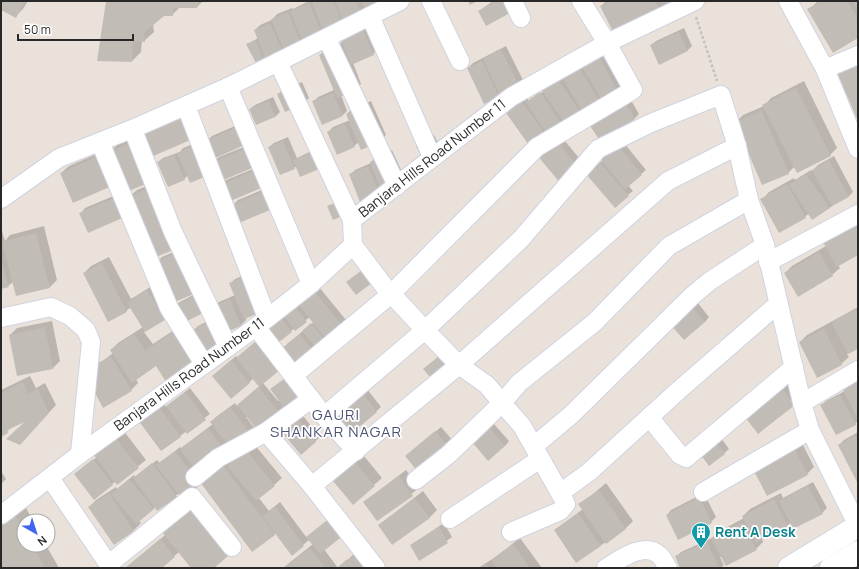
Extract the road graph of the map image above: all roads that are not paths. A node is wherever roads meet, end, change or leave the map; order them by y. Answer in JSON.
{"nodes":[{"id":1,"x":400,"y":1,"type":"edge"},
{"id":2,"x":431,"y":1,"type":"edge"},
{"id":3,"x":512,"y":1,"type":"edge"},
{"id":4,"x":581,"y":1,"type":"edge"},
{"id":5,"x":788,"y":1,"type":"edge"},
{"id":6,"x":692,"y":2,"type":"edge"},
{"id":7,"x":370,"y":16,"type":"junction"},
{"id":8,"x":521,"y":18,"type":"dead end"},
{"id":9,"x":327,"y":39,"type":"junction"},
{"id":10,"x":607,"y":43,"type":"junction"},
{"id":11,"x":858,"y":55,"type":"edge"},
{"id":12,"x":460,"y":61,"type":"dead end"},
{"id":13,"x":278,"y":62,"type":"junction"},
{"id":14,"x":825,"y":69,"type":"junction"},
{"id":15,"x":228,"y":87,"type":"junction"},
{"id":16,"x":186,"y":106,"type":"junction"},
{"id":17,"x":132,"y":130,"type":"junction"},
{"id":18,"x":100,"y":142,"type":"junction"},
{"id":19,"x":737,"y":146,"type":"junction"},
{"id":20,"x":858,"y":149,"type":"edge"},
{"id":21,"x":432,"y":157,"type":"junction"},
{"id":22,"x":397,"y":186,"type":"junction"},
{"id":23,"x":1,"y":199,"type":"edge"},
{"id":24,"x":749,"y":200,"type":"junction"},
{"id":25,"x":858,"y":214,"type":"edge"},
{"id":26,"x":352,"y":220,"type":"junction"},
{"id":27,"x":765,"y":245,"type":"junction"},
{"id":28,"x":353,"y":246,"type":"junction"},
{"id":29,"x":768,"y":262,"type":"junction"},
{"id":30,"x":311,"y":284,"type":"junction"},
{"id":31,"x":391,"y":294,"type":"junction"},
{"id":32,"x":778,"y":304,"type":"junction"},
{"id":33,"x":1,"y":318,"type":"edge"},
{"id":34,"x":262,"y":323,"type":"junction"},
{"id":35,"x":425,"y":330,"type":"junction"},
{"id":36,"x":228,"y":347,"type":"junction"},
{"id":37,"x":204,"y":364,"type":"junction"},
{"id":38,"x":459,"y":365,"type":"junction"},
{"id":39,"x":794,"y":367,"type":"junction"},
{"id":40,"x":858,"y":370,"type":"edge"},
{"id":41,"x":294,"y":375,"type":"junction"},
{"id":42,"x":311,"y":399,"type":"junction"},
{"id":43,"x":502,"y":403,"type":"junction"},
{"id":44,"x":802,"y":403,"type":"junction"},
{"id":45,"x":324,"y":416,"type":"junction"},
{"id":46,"x":650,"y":417,"type":"junction"},
{"id":47,"x":810,"y":430,"type":"junction"},
{"id":48,"x":266,"y":432,"type":"junction"},
{"id":49,"x":356,"y":451,"type":"junction"},
{"id":50,"x":537,"y":453,"type":"junction"},
{"id":51,"x":80,"y":454,"type":"junction"},
{"id":52,"x":195,"y":477,"type":"dead end"},
{"id":53,"x":50,"y":478,"type":"junction"},
{"id":54,"x":416,"y":480,"type":"dead end"},
{"id":55,"x":312,"y":486,"type":"junction"},
{"id":56,"x":560,"y":492,"type":"junction"},
{"id":57,"x":703,"y":492,"type":"dead end"},
{"id":58,"x":1,"y":515,"type":"edge"},
{"id":59,"x":450,"y":519,"type":"dead end"},
{"id":60,"x":858,"y":526,"type":"edge"},
{"id":61,"x":511,"y":532,"type":"dead end"},
{"id":62,"x":232,"y":547,"type":"dead end"},
{"id":63,"x":858,"y":552,"type":"edge"},
{"id":64,"x":110,"y":566,"type":"edge"},
{"id":65,"x":376,"y":568,"type":"edge"},
{"id":66,"x":606,"y":568,"type":"edge"},
{"id":67,"x":668,"y":568,"type":"edge"},
{"id":68,"x":789,"y":568,"type":"edge"},
{"id":69,"x":831,"y":568,"type":"edge"}],
"edges":[{"from":1,"to":7,"type":"street"},
{"from":2,"to":12,"type":"street"},
{"from":3,"to":8,"type":"street"},
{"from":4,"to":10,"type":"street"},
{"from":5,"to":14,"type":"street"},
{"from":6,"to":10,"type":"street","name":"Banjara Hills Road Number 11"},
{"from":7,"to":9,"type":"street"},
{"from":7,"to":21,"type":"street"},
{"from":9,"to":13,"type":"street"},
{"from":9,"to":22,"type":"street"},
{"from":10,"to":21,"type":"street","name":"Banjara Hills Road Number 11"},
{"from":10,"to":31,"type":"street"},
{"from":11,"to":14,"type":"street"},
{"from":13,"to":15,"type":"street"},
{"from":13,"to":26,"type":"street"},
{"from":14,"to":20,"type":"street"},
{"from":15,"to":16,"type":"street"},
{"from":15,"to":30,"type":"street"},
{"from":16,"to":17,"type":"street"},
{"from":16,"to":34,"type":"street"},
{"from":17,"to":18,"type":"street"},
{"from":17,"to":36,"type":"street"},
{"from":18,"to":23,"type":"street"},
{"from":18,"to":37,"type":"street"},
{"from":19,"to":24,"type":"street"},
{"from":19,"to":35,"type":"street"},
{"from":19,"to":38,"type":"street"},
{"from":21,"to":22,"type":"street","name":"Banjara Hills Road Number 11"},
{"from":22,"to":26,"type":"street","name":"Banjara Hills Road Number 11"},
{"from":24,"to":27,"type":"street"},
{"from":24,"to":43,"type":"street"},
{"from":25,"to":29,"type":"street"},
{"from":26,"to":28,"type":"street","name":"Banjara Hills Road Number 11"},
{"from":27,"to":29,"type":"street"},
{"from":27,"to":50,"type":"street"},
{"from":28,"to":30,"type":"street","name":"Banjara Hills Road Number 11"},
{"from":28,"to":31,"type":"street"},
{"from":29,"to":32,"type":"street"},
{"from":30,"to":34,"type":"street","name":"Banjara Hills Road Number 11"},
{"from":31,"to":35,"type":"street"},
{"from":31,"to":41,"type":"street"},
{"from":32,"to":39,"type":"street"},
{"from":32,"to":46,"type":"street"},
{"from":33,"to":51,"type":"street"},
{"from":34,"to":36,"type":"street","name":"Banjara Hills Road Number 11"},
{"from":34,"to":41,"type":"street"},
{"from":35,"to":38,"type":"street"},
{"from":35,"to":45,"type":"street"},
{"from":36,"to":37,"type":"street","name":"Banjara Hills Road Number 11"},
{"from":37,"to":51,"type":"street","name":"Banjara Hills Road Number 11"},
{"from":38,"to":43,"type":"street"},
{"from":38,"to":49,"type":"street"},
{"from":39,"to":44,"type":"street"},
{"from":39,"to":46,"type":"street"},
{"from":40,"to":44,"type":"street"},
{"from":41,"to":42,"type":"street"},
{"from":42,"to":45,"type":"street"},
{"from":42,"to":48,"type":"street"},
{"from":43,"to":50,"type":"street"},
{"from":43,"to":54,"type":"street"},
{"from":44,"to":47,"type":"street"},
{"from":45,"to":49,"type":"street"},
{"from":46,"to":56,"type":"street"},
{"from":47,"to":57,"type":"street"},
{"from":47,"to":60,"type":"street"},
{"from":48,"to":52,"type":"street"},
{"from":48,"to":55,"type":"street"},
{"from":49,"to":55,"type":"street"},
{"from":50,"to":56,"type":"street"},
{"from":50,"to":59,"type":"street"},
{"from":51,"to":53,"type":"street","name":"Banjara Hills Road Number 11"},
{"from":53,"to":58,"type":"street","name":"Banjara Hills Road Number 11"},
{"from":53,"to":64,"type":"street"},
{"from":55,"to":65,"type":"street"},
{"from":56,"to":61,"type":"street"},
{"from":60,"to":68,"type":"main road"},
{"from":62,"to":64,"type":"street"},
{"from":63,"to":69,"type":"main road"},
{"from":66,"to":67,"type":"street"}]}
